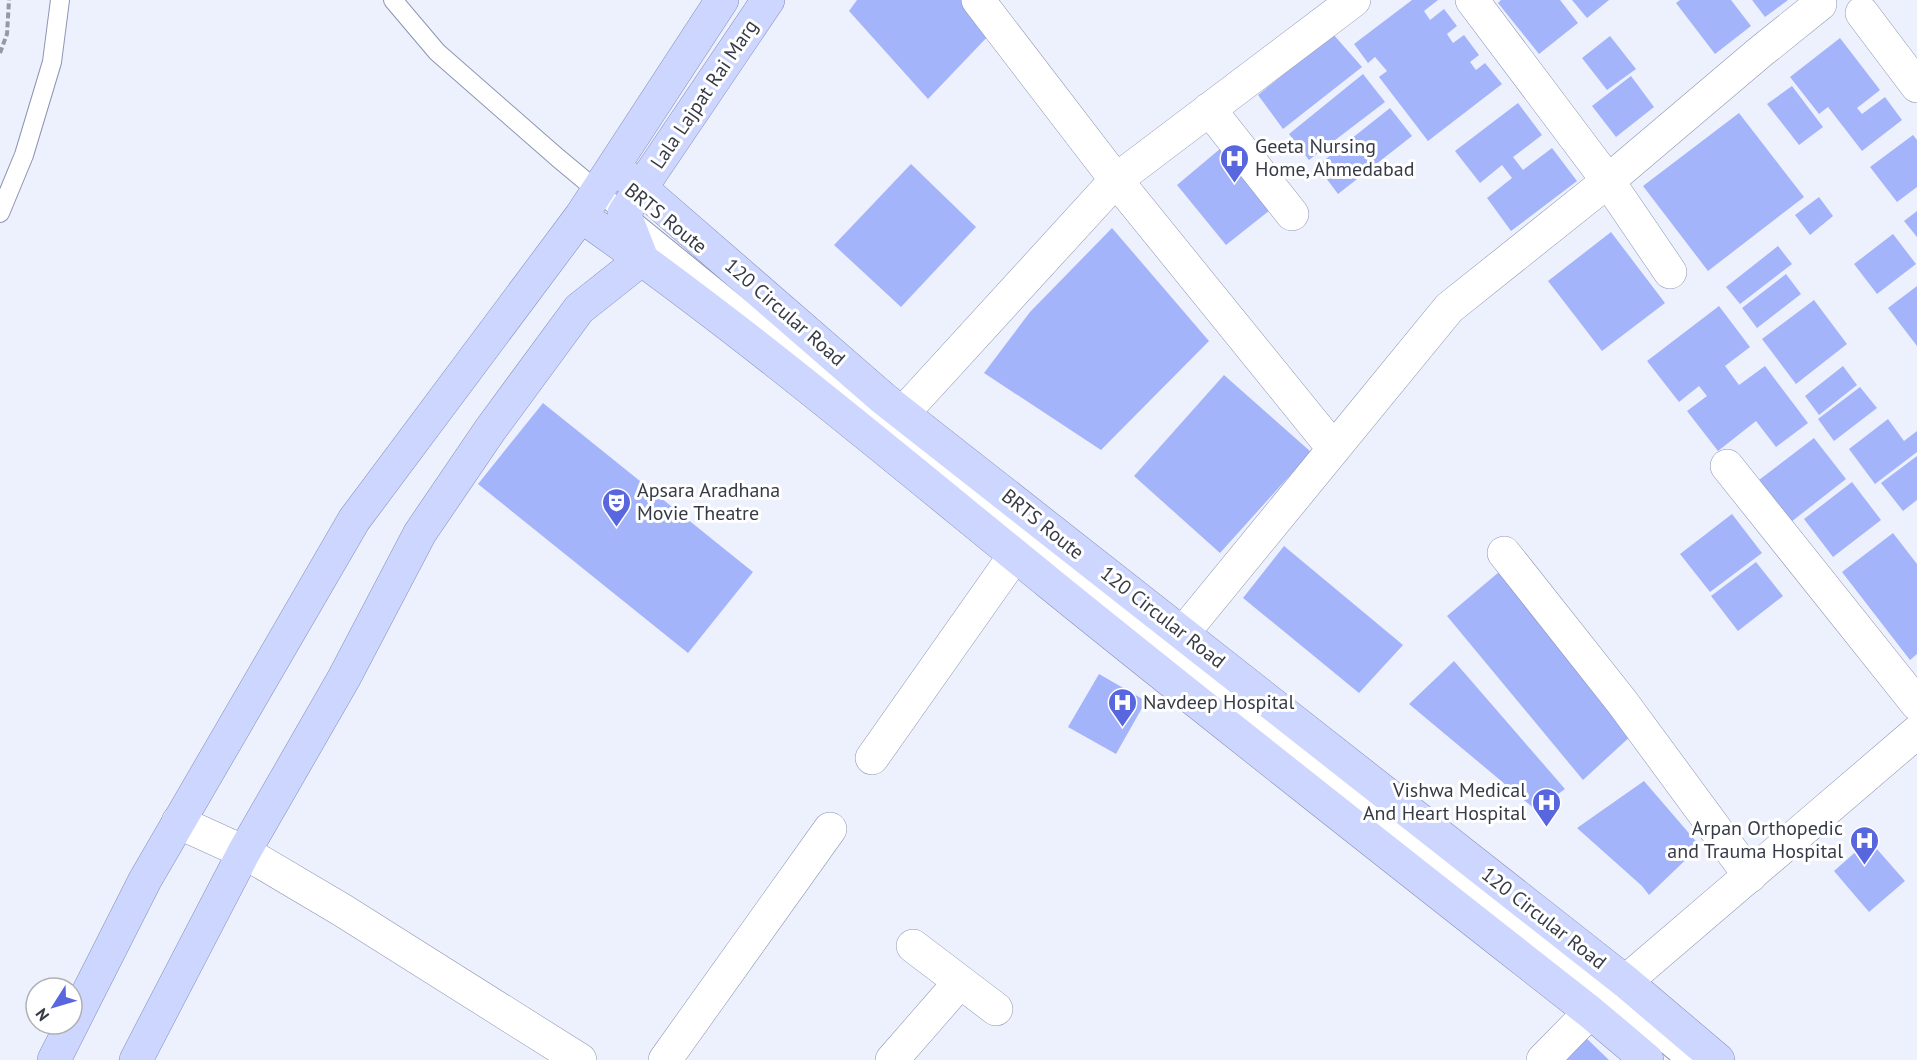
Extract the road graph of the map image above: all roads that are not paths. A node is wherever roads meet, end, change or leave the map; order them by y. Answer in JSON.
{"nodes":[{"id":1,"x":60,"y":0,"type":"edge"},
{"id":2,"x":393,"y":0,"type":"edge"},
{"id":3,"x":722,"y":0,"type":"edge"},
{"id":4,"x":768,"y":0,"type":"edge"},
{"id":5,"x":978,"y":0,"type":"edge"},
{"id":6,"x":1354,"y":0,"type":"edge"},
{"id":7,"x":1472,"y":0,"type":"edge"},
{"id":8,"x":1853,"y":4,"type":"edge"},
{"id":9,"x":1917,"y":86,"type":"edge"},
{"id":10,"x":1209,"y":109,"type":"junction"},
{"id":11,"x":1116,"y":180,"type":"junction"},
{"id":12,"x":1608,"y":181,"type":"junction"},
{"id":13,"x":598,"y":192,"type":"junction"},
{"id":14,"x":632,"y":200,"type":"junction"},
{"id":15,"x":0,"y":213,"type":"edge"},
{"id":16,"x":1292,"y":214,"type":"dead end"},
{"id":17,"x":642,"y":258,"type":"junction"},
{"id":18,"x":1670,"y":272,"type":"dead end"},
{"id":19,"x":903,"y":413,"type":"junction"},
{"id":20,"x":1334,"y":449,"type":"junction"},
{"id":21,"x":1727,"y":466,"type":"dead end"},
{"id":22,"x":1504,"y":553,"type":"dead end"},
{"id":23,"x":1015,"y":555,"type":"junction"},
{"id":24,"x":1183,"y":633,"type":"junction"},
{"id":25,"x":1917,"y":704,"type":"edge"},
{"id":26,"x":1917,"y":732,"type":"edge"},
{"id":27,"x":872,"y":758,"type":"dead end"},
{"id":28,"x":178,"y":822,"type":"junction"},
{"id":29,"x":830,"y":829,"type":"dead end"},
{"id":30,"x":244,"y":852,"type":"junction"},
{"id":31,"x":1750,"y":876,"type":"junction"},
{"id":32,"x":913,"y":946,"type":"dead end"},
{"id":33,"x":960,"y":982,"type":"junction"},
{"id":34,"x":1609,"y":997,"type":"junction"},
{"id":35,"x":996,"y":1009,"type":"dead end"},
{"id":36,"x":545,"y":1051,"type":"edge"},
{"id":37,"x":54,"y":1060,"type":"edge"},
{"id":38,"x":136,"y":1060,"type":"edge"},
{"id":39,"x":580,"y":1060,"type":"edge"},
{"id":40,"x":666,"y":1060,"type":"edge"},
{"id":41,"x":892,"y":1060,"type":"edge"},
{"id":42,"x":1543,"y":1060,"type":"edge"},
{"id":43,"x":1647,"y":1060,"type":"edge"},
{"id":44,"x":1685,"y":1060,"type":"edge"},
{"id":45,"x":1718,"y":1060,"type":"edge"}],
"edges":[{"from":1,"to":15,"type":"lane"},
{"from":2,"to":13,"type":"lane","name":"BRTS Route"},
{"from":3,"to":13,"type":"main road"},
{"from":4,"to":14,"type":"main road","name":"Lala Lajpat Rai Marg"},
{"from":5,"to":11,"type":"street"},
{"from":6,"to":10,"type":"street"},
{"from":7,"to":12,"type":"street"},
{"from":8,"to":9,"type":"street"},
{"from":8,"to":12,"type":"street"},
{"from":10,"to":11,"type":"street"},
{"from":10,"to":16,"type":"street"},
{"from":11,"to":19,"type":"street"},
{"from":11,"to":20,"type":"street"},
{"from":12,"to":18,"type":"street"},
{"from":12,"to":20,"type":"street"},
{"from":13,"to":14,"type":"main road","name":"120 Circular Road"},
{"from":13,"to":17,"type":"main road","name":"120 Circular Road"},
{"from":13,"to":28,"type":"main road"},
{"from":14,"to":17,"type":"main road"},
{"from":14,"to":19,"type":"main road","name":"120 Circular Road"},
{"from":14,"to":34,"type":"lane","name":"BRTS Route"},
{"from":17,"to":23,"type":"main road","name":"120 Circular Road"},
{"from":17,"to":30,"type":"main road"},
{"from":19,"to":24,"type":"main road","name":"120 Circular Road"},
{"from":20,"to":24,"type":"street"},
{"from":21,"to":25,"type":"street"},
{"from":22,"to":31,"type":"street"},
{"from":23,"to":27,"type":"street"},
{"from":23,"to":34,"type":"main road","name":"120 Circular Road"},
{"from":24,"to":34,"type":"main road","name":"120 Circular Road"},
{"from":26,"to":31,"type":"street"},
{"from":28,"to":30,"type":"street"},
{"from":28,"to":37,"type":"main road"},
{"from":29,"to":40,"type":"street"},
{"from":30,"to":36,"type":"street"},
{"from":30,"to":38,"type":"main road"},
{"from":31,"to":34,"type":"street"},
{"from":32,"to":33,"type":"street"},
{"from":33,"to":35,"type":"street"},
{"from":33,"to":41,"type":"street"},
{"from":34,"to":42,"type":"street"},
{"from":34,"to":43,"type":"main road","name":"120 Circular Road"},
{"from":34,"to":44,"type":"lane","name":"BRTS Route"},
{"from":34,"to":45,"type":"main road","name":"120 Circular Road"},
{"from":36,"to":39,"type":"street"}]}
